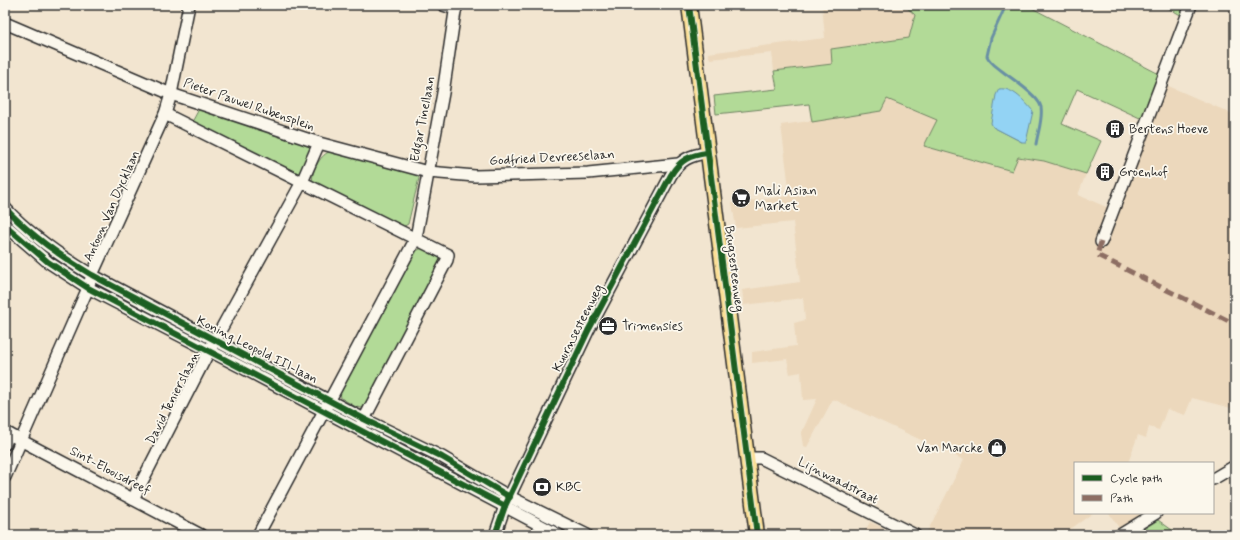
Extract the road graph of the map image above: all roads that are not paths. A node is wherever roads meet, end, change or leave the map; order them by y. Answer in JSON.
{"nodes":[{"id":1,"x":189,"y":5,"type":"edge"},
{"id":2,"x":443,"y":5,"type":"edge"},
{"id":3,"x":689,"y":5,"type":"edge"},
{"id":4,"x":1191,"y":5,"type":"edge"},
{"id":5,"x":456,"y":7,"type":"edge"},
{"id":6,"x":5,"y":23,"type":"edge"},
{"id":7,"x":171,"y":94,"type":"junction"},
{"id":8,"x":165,"y":114,"type":"junction"},
{"id":9,"x":319,"y":143,"type":"junction"},
{"id":10,"x":707,"y":152,"type":"junction"},
{"id":11,"x":678,"y":164,"type":"junction"},
{"id":12,"x":428,"y":172,"type":"junction"},
{"id":13,"x":302,"y":182,"type":"junction"},
{"id":14,"x":5,"y":208,"type":"edge"},
{"id":15,"x":5,"y":225,"type":"edge"},
{"id":16,"x":416,"y":238,"type":"junction"},
{"id":17,"x":1100,"y":242,"type":"dead end"},
{"id":18,"x":92,"y":275,"type":"junction"},
{"id":19,"x":88,"y":288,"type":"junction"},
{"id":20,"x":212,"y":346,"type":"junction"},
{"id":21,"x":330,"y":400,"type":"junction"},
{"id":22,"x":324,"y":411,"type":"junction"},
{"id":23,"x":362,"y":424,"type":"junction"},
{"id":24,"x":6,"y":436,"type":"edge"},
{"id":25,"x":21,"y":439,"type":"junction"},
{"id":26,"x":747,"y":458,"type":"junction"},
{"id":27,"x":1235,"y":466,"type":"edge"},
{"id":28,"x":5,"y":477,"type":"edge"},
{"id":29,"x":1214,"y":478,"type":"edge"},
{"id":30,"x":133,"y":499,"type":"junction"},
{"id":31,"x":508,"y":501,"type":"junction"},
{"id":32,"x":1154,"y":514,"type":"edge"},
{"id":33,"x":201,"y":535,"type":"edge"},
{"id":34,"x":258,"y":535,"type":"edge"},
{"id":35,"x":495,"y":535,"type":"edge"},
{"id":36,"x":559,"y":535,"type":"edge"},
{"id":37,"x":587,"y":535,"type":"edge"},
{"id":38,"x":757,"y":535,"type":"edge"},
{"id":39,"x":915,"y":535,"type":"edge"},
{"id":40,"x":1120,"y":535,"type":"edge"}],
"edges":[{"from":1,"to":7,"type":"street","name":"Antoon Van Dycklaan"},
{"from":2,"to":5,"type":"street"},
{"from":3,"to":10,"type":"main road","name":"Brugsesteenweg"},
{"from":4,"to":17,"type":"street"},
{"from":5,"to":12,"type":"street","name":"Edgar Tinellaan"},
{"from":6,"to":7,"type":"street","name":"Pieter Pauwel Rubensplein"},
{"from":7,"to":8,"type":"street","name":"Antoon Van Dycklaan"},
{"from":7,"to":9,"type":"street","name":"Pieter Pauwel Rubensplein"},
{"from":8,"to":13,"type":"street"},
{"from":8,"to":18,"type":"street","name":"Antoon Van Dycklaan"},
{"from":9,"to":12,"type":"street","name":"Pieter Pauwel Rubensplein"},
{"from":9,"to":13,"type":"street","name":"Pieter Pauwel Rubensplein"},
{"from":10,"to":11,"type":"street"},
{"from":10,"to":26,"type":"main road","name":"Brugsesteenweg"},
{"from":11,"to":12,"type":"street","name":"Godfried Devreeselaan"},
{"from":11,"to":31,"type":"street","name":"Kuurnsesteenweg"},
{"from":12,"to":16,"type":"street","name":"Edgar Tinellaan"},
{"from":13,"to":16,"type":"street"},
{"from":13,"to":20,"type":"street","name":"David Tenierslaan"},
{"from":14,"to":18,"type":"street","name":"Koning Leopold III-laan"},
{"from":15,"to":19,"type":"street","name":"Koning Leopold III-laan"},
{"from":16,"to":21,"type":"street","name":"Edgar Tinellaan"},
{"from":16,"to":23,"type":"street"},
{"from":18,"to":19,"type":"street","name":"Antoon Van Dycklaan"},
{"from":18,"to":20,"type":"street","name":"Koning Leopold III-laan"},
{"from":19,"to":20,"type":"street","name":"Koning Leopold III-laan"},
{"from":19,"to":25,"type":"street","name":"Antoon Van Dycklaan"},
{"from":20,"to":21,"type":"street","name":"Koning Leopold III-laan"},
{"from":20,"to":22,"type":"street","name":"Koning Leopold III-laan"},
{"from":20,"to":30,"type":"street","name":"David Tenierslaan"},
{"from":21,"to":22,"type":"street","name":"Edgar Tinellaan"},
{"from":21,"to":23,"type":"street","name":"Koning Leopold III-laan"},
{"from":22,"to":23,"type":"street","name":"Koning Leopold III-laan"},
{"from":22,"to":34,"type":"street","name":"Edgar Tinellaan"},
{"from":23,"to":31,"type":"street","name":"Koning Leopold III-laan"},
{"from":24,"to":25,"type":"street","name":"Sint-Elooisdreef"},
{"from":25,"to":28,"type":"street","name":"Antoon Van Dycklaan"},
{"from":25,"to":30,"type":"street","name":"Sint-Elooisdreef"},
{"from":26,"to":38,"type":"main road","name":"Brugsesteenweg"},
{"from":26,"to":39,"type":"street","name":"Lijnwaadstraat"},
{"from":27,"to":29,"type":"street"},
{"from":30,"to":33,"type":"street","name":"Sint-Elooisdreef"},
{"from":31,"to":35,"type":"street","name":"Kuurnsesteenweg"},
{"from":31,"to":36,"type":"street","name":"Koning Leopold III-laan"},
{"from":31,"to":37,"type":"street","name":"Koning Leopold III-laan"},
{"from":32,"to":40,"type":"street"}]}
